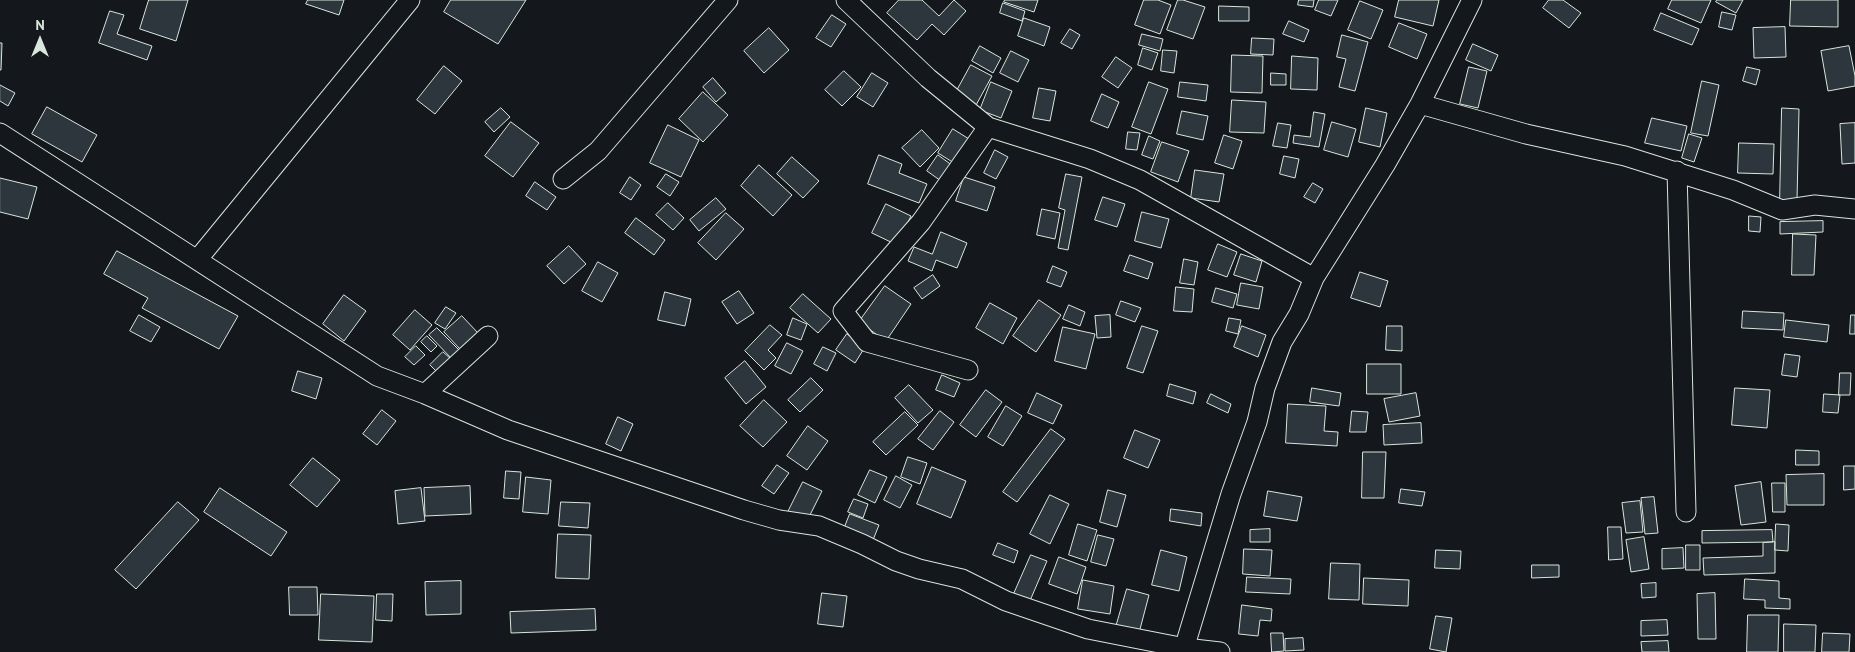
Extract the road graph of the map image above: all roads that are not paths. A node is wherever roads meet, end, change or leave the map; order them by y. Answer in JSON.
{"nodes":[{"id":1,"x":410,"y":0,"type":"edge"},
{"id":2,"x":728,"y":0,"type":"edge"},
{"id":3,"x":846,"y":0,"type":"edge"},
{"id":4,"x":1472,"y":0,"type":"edge"},
{"id":5,"x":1420,"y":104,"type":"junction"},
{"id":6,"x":988,"y":127,"type":"junction"},
{"id":7,"x":0,"y":133,"type":"edge"},
{"id":8,"x":1677,"y":171,"type":"junction"},
{"id":9,"x":563,"y":179,"type":"dead end"},
{"id":10,"x":1855,"y":209,"type":"edge"},
{"id":11,"x":197,"y":260,"type":"junction"},
{"id":12,"x":1314,"y":278,"type":"junction"},
{"id":13,"x":488,"y":336,"type":"dead end"},
{"id":14,"x":968,"y":370,"type":"dead end"},
{"id":15,"x":425,"y":394,"type":"junction"},
{"id":16,"x":1686,"y":512,"type":"dead end"},
{"id":17,"x":1184,"y":650,"type":"edge"},
{"id":18,"x":1220,"y":652,"type":"edge"}],
"edges":[{"from":1,"to":11,"type":"street"},
{"from":2,"to":9,"type":"street"},
{"from":3,"to":6,"type":"street"},
{"from":4,"to":5,"type":"street"},
{"from":5,"to":8,"type":"street"},
{"from":5,"to":12,"type":"street"},
{"from":6,"to":12,"type":"street"},
{"from":6,"to":14,"type":"street"},
{"from":7,"to":11,"type":"street"},
{"from":8,"to":10,"type":"street"},
{"from":8,"to":16,"type":"street"},
{"from":11,"to":15,"type":"street"},
{"from":12,"to":17,"type":"street"},
{"from":13,"to":15,"type":"street"},
{"from":15,"to":17,"type":"street"},
{"from":17,"to":18,"type":"street"}]}
